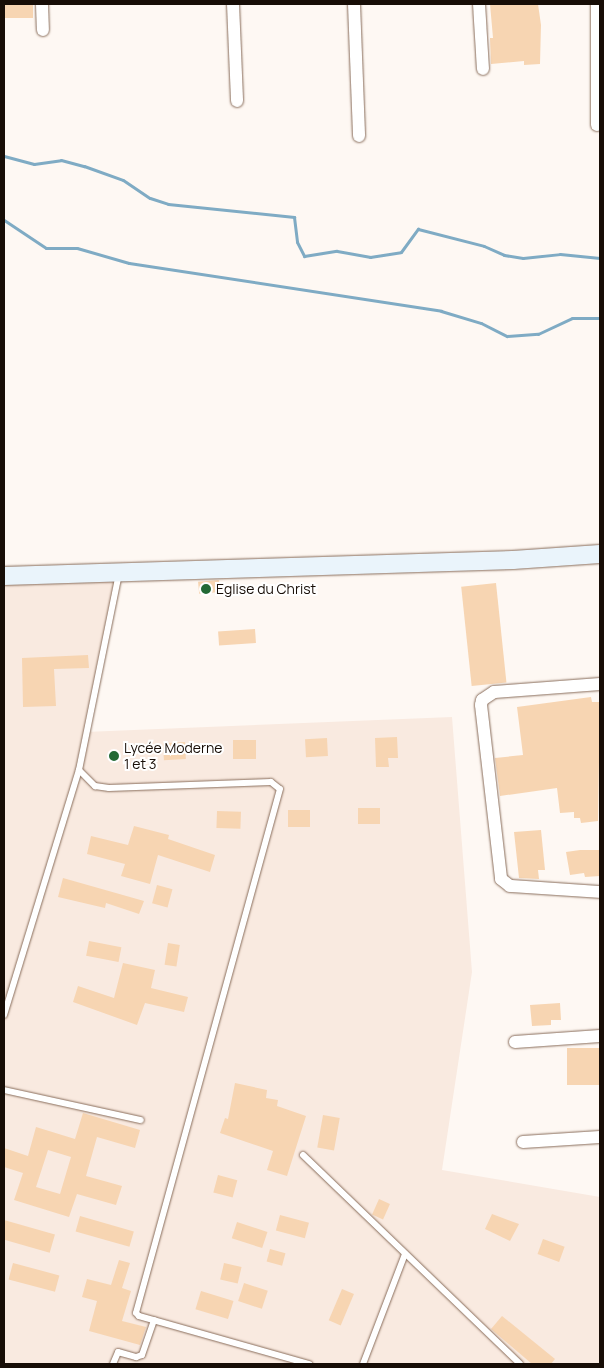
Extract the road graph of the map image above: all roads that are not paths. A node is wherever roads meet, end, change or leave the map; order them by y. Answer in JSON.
{"nodes":[{"id":1,"x":42,"y":4,"type":"edge"},
{"id":2,"x":233,"y":4,"type":"edge"},
{"id":3,"x":354,"y":4,"type":"edge"},
{"id":4,"x":479,"y":4,"type":"edge"},
{"id":5,"x":597,"y":4,"type":"edge"},
{"id":6,"x":43,"y":30,"type":"dead end"},
{"id":7,"x":483,"y":69,"type":"dead end"},
{"id":8,"x":238,"y":101,"type":"dead end"},
{"id":9,"x":597,"y":125,"type":"dead end"},
{"id":10,"x":359,"y":136,"type":"dead end"},
{"id":11,"x":600,"y":554,"type":"edge"},
{"id":12,"x":120,"y":572,"type":"junction"},
{"id":13,"x":4,"y":576,"type":"edge"},
{"id":14,"x":600,"y":684,"type":"edge"},
{"id":15,"x":79,"y":770,"type":"junction"},
{"id":16,"x":600,"y":892,"type":"edge"},
{"id":17,"x":4,"y":1015,"type":"edge"},
{"id":18,"x":600,"y":1036,"type":"edge"},
{"id":19,"x":515,"y":1042,"type":"dead end"},
{"id":20,"x":4,"y":1090,"type":"edge"},
{"id":21,"x":141,"y":1120,"type":"dead end"},
{"id":22,"x":600,"y":1137,"type":"edge"},
{"id":23,"x":523,"y":1142,"type":"dead end"},
{"id":24,"x":303,"y":1155,"type":"dead end"},
{"id":25,"x":405,"y":1254,"type":"junction"},
{"id":26,"x":154,"y":1320,"type":"junction"},
{"id":27,"x":114,"y":1364,"type":"edge"},
{"id":28,"x":309,"y":1364,"type":"edge"},
{"id":29,"x":363,"y":1364,"type":"edge"},
{"id":30,"x":520,"y":1364,"type":"edge"}],
"edges":[{"from":1,"to":6,"type":"street"},
{"from":2,"to":8,"type":"street"},
{"from":3,"to":10,"type":"street"},
{"from":4,"to":7,"type":"street"},
{"from":5,"to":9,"type":"street"},
{"from":11,"to":12,"type":"street"},
{"from":12,"to":13,"type":"street"},
{"from":12,"to":15,"type":"lane"},
{"from":14,"to":16,"type":"street"},
{"from":15,"to":17,"type":"lane"},
{"from":15,"to":26,"type":"lane"},
{"from":18,"to":19,"type":"street"},
{"from":20,"to":21,"type":"lane"},
{"from":22,"to":23,"type":"street"},
{"from":24,"to":25,"type":"lane"},
{"from":25,"to":29,"type":"lane"},
{"from":25,"to":30,"type":"lane"},
{"from":26,"to":27,"type":"lane"},
{"from":26,"to":28,"type":"lane"}]}
